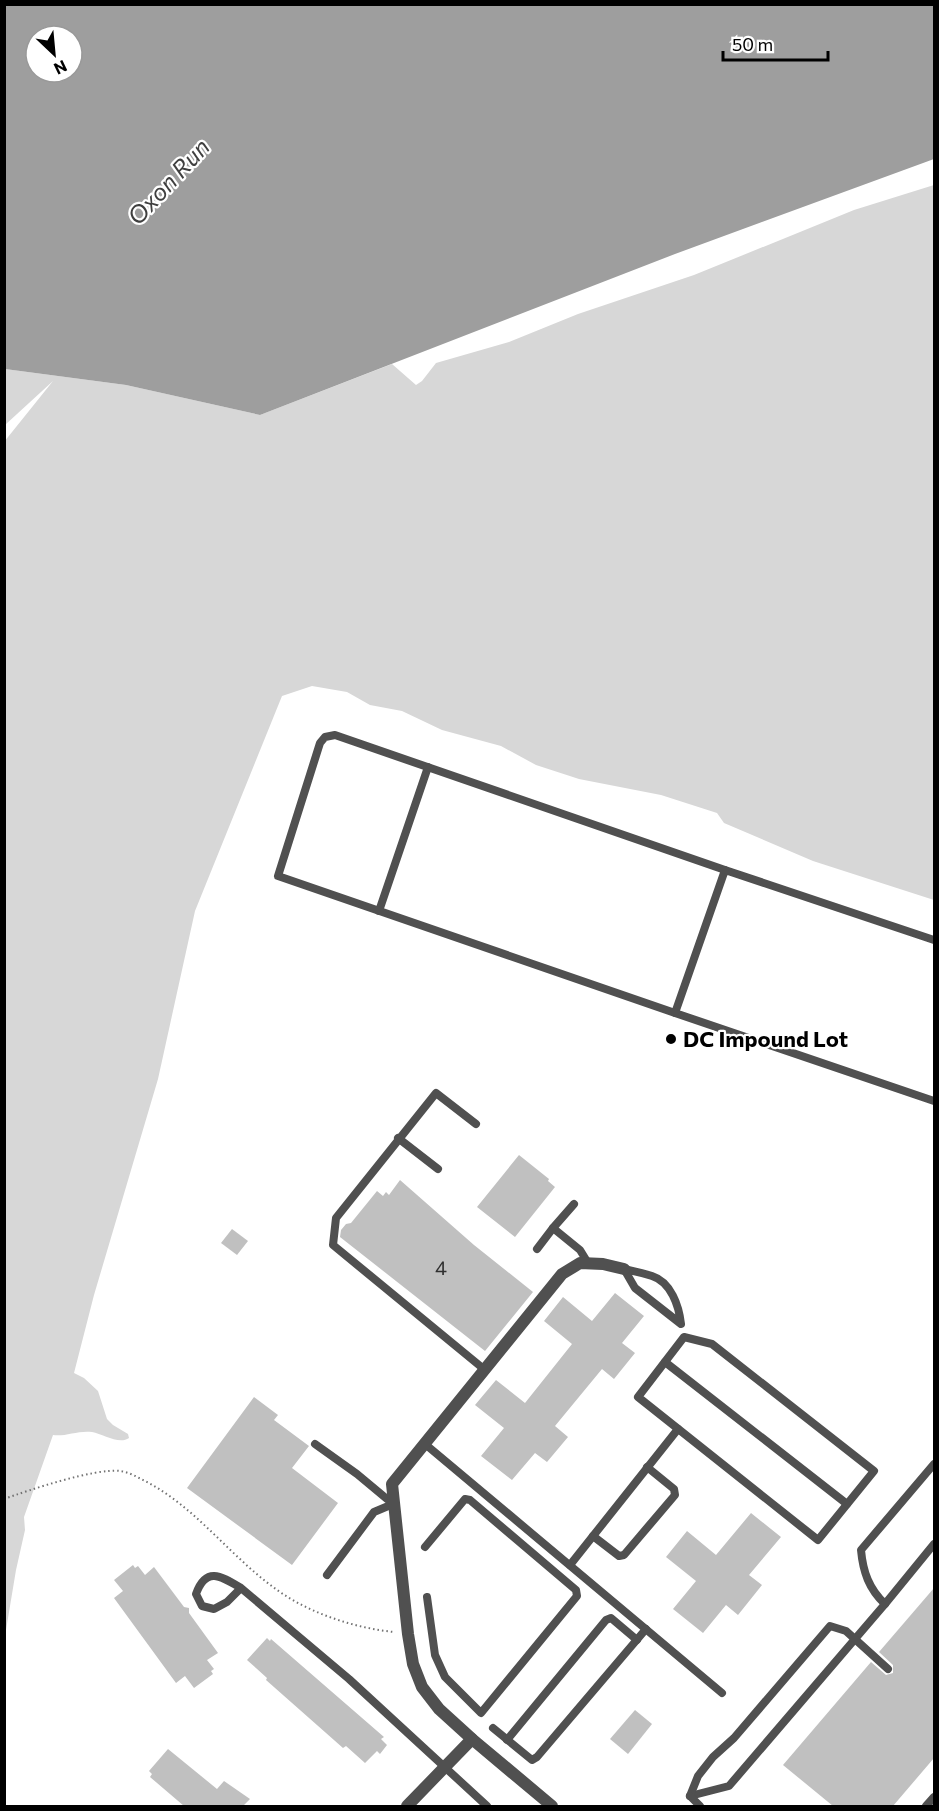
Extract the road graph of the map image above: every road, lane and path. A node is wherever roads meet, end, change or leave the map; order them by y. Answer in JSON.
{"nodes":[{"id":1,"x":428,"y":767,"type":"junction"},
{"id":2,"x":725,"y":870,"type":"junction"},
{"id":3,"x":379,"y":910,"type":"junction"},
{"id":4,"x":934,"y":940,"type":"edge"},
{"id":5,"x":675,"y":1013,"type":"junction"},
{"id":6,"x":934,"y":1101,"type":"edge"},
{"id":7,"x":476,"y":1124,"type":"dead end"},
{"id":8,"x":398,"y":1138,"type":"junction"},
{"id":9,"x":438,"y":1168,"type":"dead end"},
{"id":10,"x":574,"y":1204,"type":"dead end"},
{"id":11,"x":553,"y":1228,"type":"junction"},
{"id":12,"x":537,"y":1249,"type":"dead end"},
{"id":13,"x":588,"y":1263,"type":"junction"},
{"id":14,"x":624,"y":1269,"type":"junction"},
{"id":15,"x":681,"y":1324,"type":"junction"},
{"id":16,"x":684,"y":1337,"type":"junction"},
{"id":17,"x":665,"y":1362,"type":"junction"},
{"id":18,"x":485,"y":1370,"type":"junction"},
{"id":19,"x":678,"y":1429,"type":"junction"},
{"id":20,"x":315,"y":1444,"type":"dead end"},
{"id":21,"x":425,"y":1444,"type":"junction"},
{"id":22,"x":934,"y":1464,"type":"edge"},
{"id":23,"x":647,"y":1467,"type":"junction"},
{"id":24,"x":4,"y":1499,"type":"edge"},
{"id":25,"x":393,"y":1504,"type":"junction"},
{"id":26,"x":847,"y":1504,"type":"junction"},
{"id":27,"x":593,"y":1536,"type":"junction"},
{"id":28,"x":934,"y":1544,"type":"edge"},
{"id":29,"x":425,"y":1547,"type":"dead end"},
{"id":30,"x":560,"y":1557,"type":"junction"},
{"id":31,"x":570,"y":1565,"type":"junction"},
{"id":32,"x":550,"y":1568,"type":"junction"},
{"id":33,"x":327,"y":1575,"type":"dead end"},
{"id":34,"x":241,"y":1588,"type":"junction"},
{"id":35,"x":427,"y":1597,"type":"dead end"},
{"id":36,"x":885,"y":1605,"type":"junction"},
{"id":37,"x":646,"y":1629,"type":"junction"},
{"id":38,"x":408,"y":1634,"type":"junction"},
{"id":39,"x":637,"y":1640,"type":"junction"},
{"id":40,"x":888,"y":1669,"type":"dead end"},
{"id":41,"x":722,"y":1693,"type":"dead end"},
{"id":42,"x":493,"y":1728,"type":"dead end"},
{"id":43,"x":472,"y":1739,"type":"junction"},
{"id":44,"x":507,"y":1740,"type":"junction"},
{"id":45,"x":444,"y":1768,"type":"junction"},
{"id":46,"x":690,"y":1796,"type":"junction"},
{"id":47,"x":934,"y":1797,"type":"edge"},
{"id":48,"x":407,"y":1806,"type":"edge"},
{"id":49,"x":487,"y":1806,"type":"edge"},
{"id":50,"x":552,"y":1806,"type":"edge"},
{"id":51,"x":700,"y":1806,"type":"edge"},
{"id":52,"x":926,"y":1806,"type":"edge"}],
"edges":[{"from":1,"to":2,"type":"lane"},
{"from":1,"to":3,"type":"lane"},
{"from":1,"to":3,"type":"lane"},
{"from":2,"to":4,"type":"lane"},
{"from":2,"to":5,"type":"lane"},
{"from":3,"to":5,"type":"lane"},
{"from":5,"to":6,"type":"lane"},
{"from":7,"to":8,"type":"lane"},
{"from":8,"to":9,"type":"lane"},
{"from":8,"to":18,"type":"lane"},
{"from":10,"to":11,"type":"lane"},
{"from":11,"to":12,"type":"lane"},
{"from":11,"to":13,"type":"lane"},
{"from":13,"to":14,"type":"street"},
{"from":13,"to":18,"type":"street"},
{"from":14,"to":15,"type":"lane"},
{"from":14,"to":15,"type":"lane"},
{"from":15,"to":16,"type":"lane"},
{"from":16,"to":17,"type":"lane"},
{"from":16,"to":26,"type":"lane"},
{"from":17,"to":19,"type":"lane"},
{"from":17,"to":26,"type":"lane"},
{"from":18,"to":21,"type":"street"},
{"from":19,"to":23,"type":"lane"},
{"from":19,"to":26,"type":"lane"},
{"from":20,"to":25,"type":"lane"},
{"from":21,"to":25,"type":"street"},
{"from":21,"to":30,"type":"lane"},
{"from":22,"to":36,"type":"lane"},
{"from":23,"to":27,"type":"lane"},
{"from":23,"to":27,"type":"lane"},
{"from":24,"to":38,"type":"path"},
{"from":25,"to":33,"type":"lane"},
{"from":25,"to":38,"type":"street"},
{"from":27,"to":31,"type":"lane"},
{"from":28,"to":36,"type":"lane"},
{"from":29,"to":32,"type":"lane"},
{"from":30,"to":31,"type":"lane"},
{"from":30,"to":32,"type":"lane"},
{"from":31,"to":37,"type":"lane"},
{"from":32,"to":35,"type":"lane"},
{"from":34,"to":34,"type":"lane"},
{"from":34,"to":45,"type":"lane"},
{"from":36,"to":46,"type":"lane"},
{"from":37,"to":39,"type":"lane"},
{"from":37,"to":41,"type":"lane"},
{"from":38,"to":43,"type":"street"},
{"from":39,"to":44,"type":"lane"},
{"from":39,"to":44,"type":"lane"},
{"from":40,"to":46,"type":"lane"},
{"from":42,"to":44,"type":"lane"},
{"from":43,"to":45,"type":"street"},
{"from":43,"to":50,"type":"street"},
{"from":45,"to":48,"type":"street"},
{"from":45,"to":49,"type":"lane"},
{"from":46,"to":51,"type":"lane"},
{"from":47,"to":52,"type":"lane"}]}
